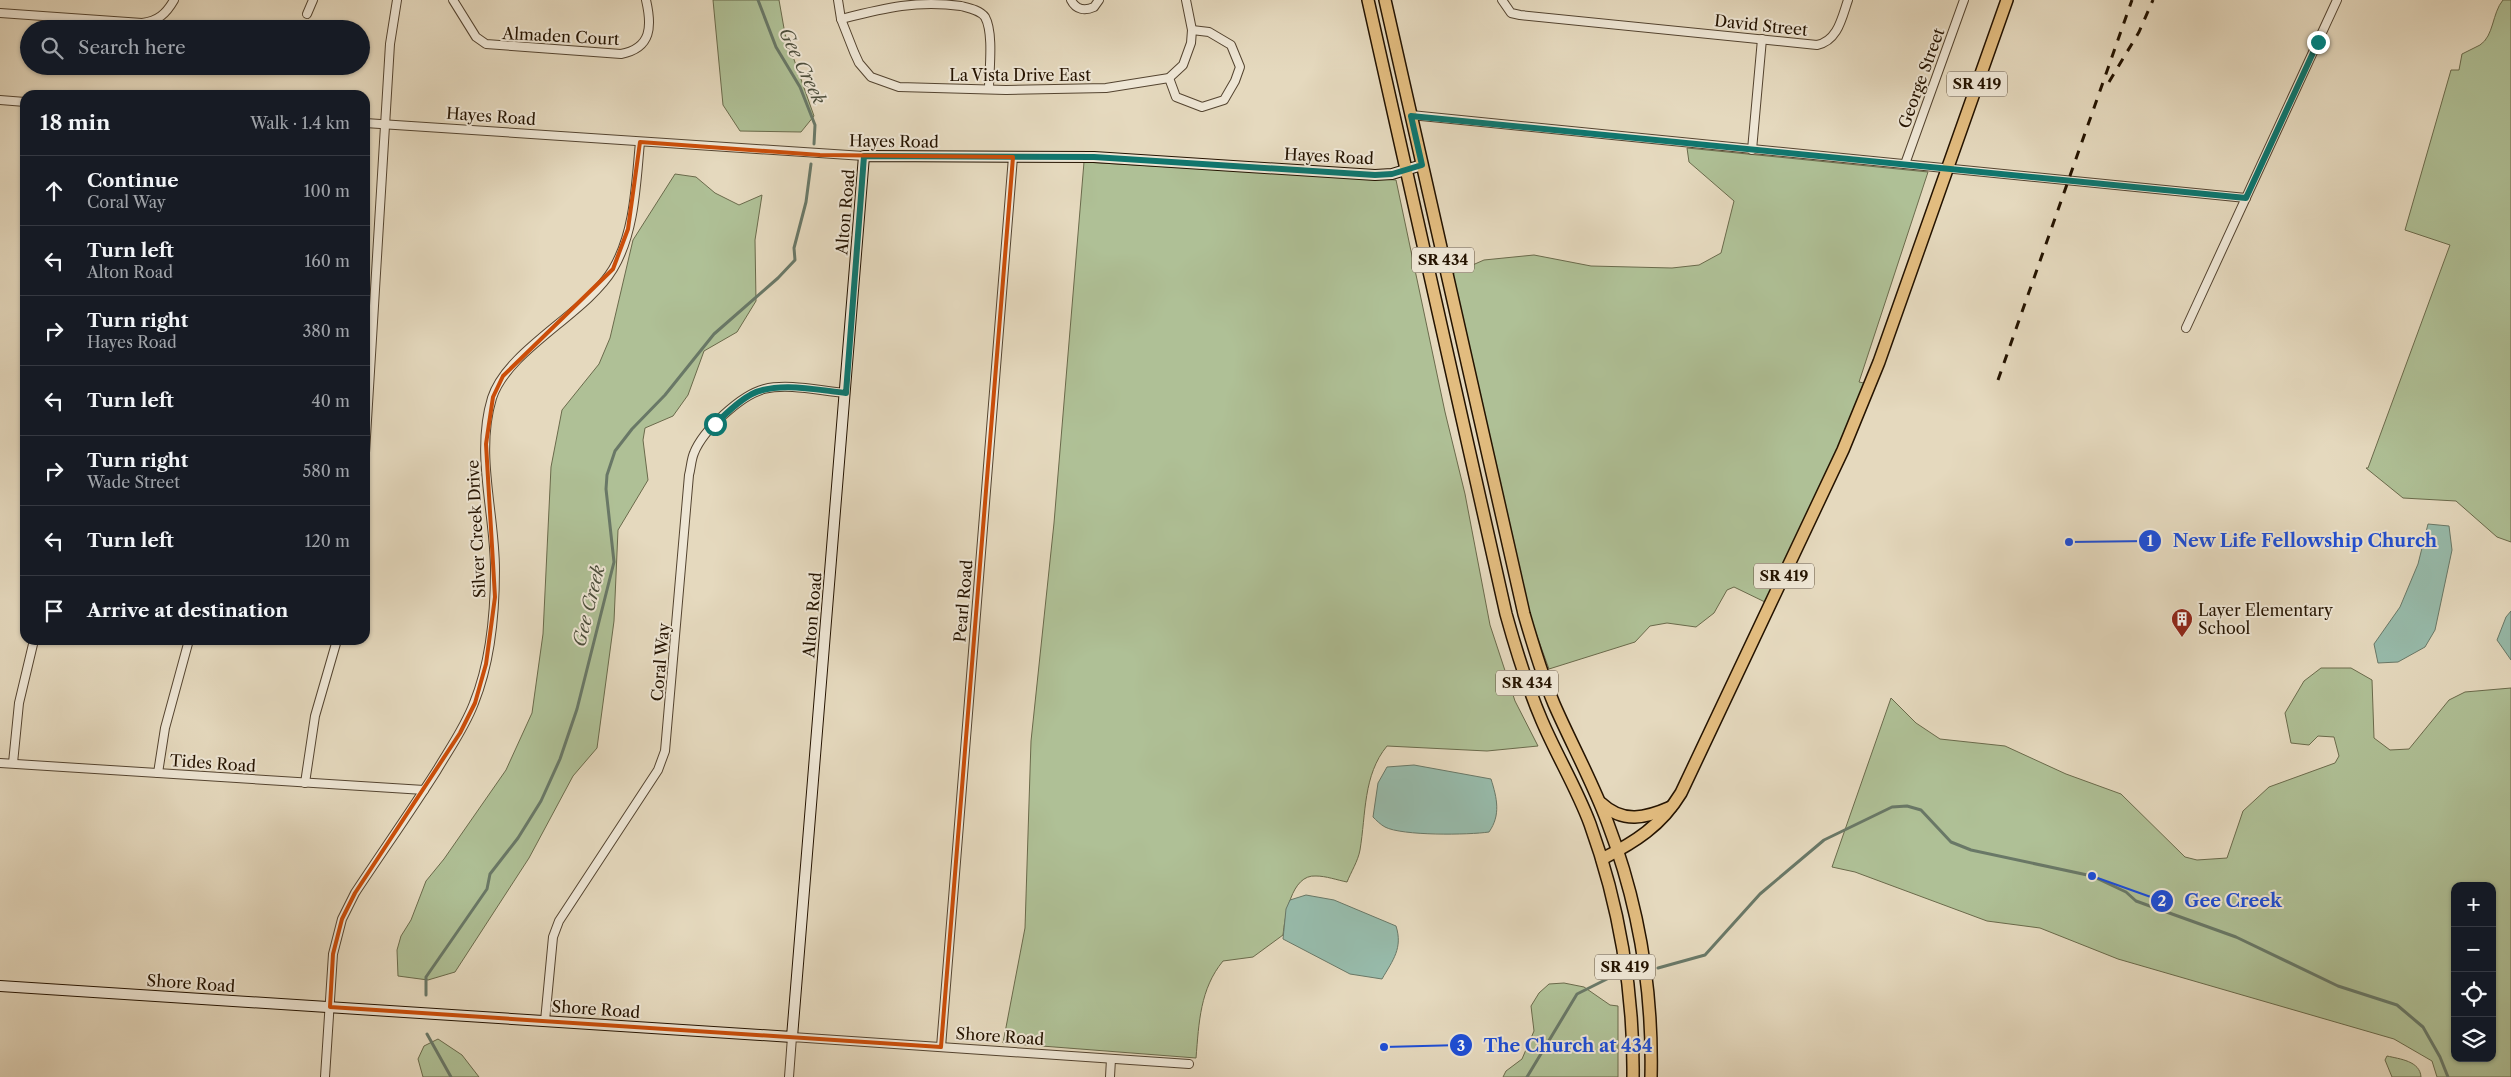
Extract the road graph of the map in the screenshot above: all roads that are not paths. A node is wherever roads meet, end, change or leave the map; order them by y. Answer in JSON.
{"nodes":[{"id":1,"x":174,"y":0,"type":"edge"},
{"id":2,"x":313,"y":0,"type":"edge"},
{"id":3,"x":397,"y":0,"type":"edge"},
{"id":4,"x":453,"y":0,"type":"edge"},
{"id":5,"x":646,"y":0,"type":"edge"},
{"id":6,"x":838,"y":0,"type":"edge"},
{"id":7,"x":1071,"y":0,"type":"edge"},
{"id":8,"x":1099,"y":0,"type":"edge"},
{"id":9,"x":1186,"y":0,"type":"edge"},
{"id":10,"x":1368,"y":0,"type":"edge"},
{"id":11,"x":1385,"y":0,"type":"edge"},
{"id":12,"x":1502,"y":0,"type":"edge"},
{"id":13,"x":1848,"y":0,"type":"edge"},
{"id":14,"x":1964,"y":0,"type":"edge"},
{"id":15,"x":2007,"y":0,"type":"edge"},
{"id":16,"x":2337,"y":0,"type":"edge"},
{"id":17,"x":0,"y":13,"type":"edge"},
{"id":18,"x":307,"y":14,"type":"dead end"},
{"id":19,"x":841,"y":19,"type":"junction"},
{"id":20,"x":99,"y":20,"type":"edge"},
{"id":21,"x":153,"y":20,"type":"edge"},
{"id":22,"x":1192,"y":30,"type":"junction"},
{"id":23,"x":1762,"y":39,"type":"junction"},
{"id":24,"x":1169,"y":78,"type":"junction"},
{"id":25,"x":989,"y":89,"type":"junction"},
{"id":26,"x":0,"y":100,"type":"edge"},
{"id":27,"x":20,"y":102,"type":"edge"},
{"id":28,"x":1411,"y":116,"type":"junction"},
{"id":29,"x":370,"y":123,"type":"edge"},
{"id":30,"x":386,"y":124,"type":"junction"},
{"id":31,"x":640,"y":142,"type":"junction"},
{"id":32,"x":1752,"y":150,"type":"junction"},
{"id":33,"x":864,"y":156,"type":"junction"},
{"id":34,"x":1013,"y":157,"type":"junction"},
{"id":35,"x":1905,"y":164,"type":"junction"},
{"id":36,"x":1422,"y":165,"type":"junction"},
{"id":37,"x":1946,"y":169,"type":"junction"},
{"id":38,"x":1405,"y":171,"type":"junction"},
{"id":39,"x":2246,"y":198,"type":"junction"},
{"id":40,"x":2186,"y":328,"type":"dead end"},
{"id":41,"x":370,"y":375,"type":"edge"},
{"id":42,"x":846,"y":393,"type":"junction"},
{"id":43,"x":1479,"y":499,"type":"junction"},
{"id":44,"x":1503,"y":523,"type":"junction"},
{"id":45,"x":33,"y":645,"type":"edge"},
{"id":46,"x":187,"y":645,"type":"edge"},
{"id":47,"x":336,"y":645,"type":"edge"},
{"id":48,"x":0,"y":763,"type":"edge"},
{"id":49,"x":12,"y":763,"type":"junction"},
{"id":50,"x":158,"y":773,"type":"junction"},
{"id":51,"x":305,"y":783,"type":"junction"},
{"id":52,"x":424,"y":790,"type":"junction"},
{"id":53,"x":1599,"y":800,"type":"junction"},
{"id":54,"x":1673,"y":807,"type":"junction"},
{"id":55,"x":1617,"y":851,"type":"junction"},
{"id":56,"x":1602,"y":859,"type":"junction"},
{"id":57,"x":0,"y":986,"type":"edge"},
{"id":58,"x":330,"y":1007,"type":"junction"},
{"id":59,"x":545,"y":1021,"type":"junction"},
{"id":60,"x":792,"y":1037,"type":"junction"},
{"id":61,"x":941,"y":1048,"type":"junction"},
{"id":62,"x":1111,"y":1059,"type":"junction"},
{"id":63,"x":1189,"y":1064,"type":"dead end"},
{"id":64,"x":325,"y":1077,"type":"edge"},
{"id":65,"x":789,"y":1077,"type":"edge"},
{"id":66,"x":1110,"y":1077,"type":"edge"},
{"id":67,"x":1633,"y":1077,"type":"edge"},
{"id":68,"x":1652,"y":1077,"type":"edge"}],
"edges":[{"from":1,"to":21,"type":"street"},
{"from":2,"to":18,"type":"street"},
{"from":3,"to":30,"type":"street"},
{"from":4,"to":5,"type":"street","name":"Almaden Court"},
{"from":6,"to":19,"type":"street","name":"La Vista Drive East"},
{"from":7,"to":8,"type":"street"},
{"from":9,"to":22,"type":"street"},
{"from":10,"to":38,"type":"main road","number":"SR 434"},
{"from":11,"to":28,"type":"main road","number":"SR 434"},
{"from":12,"to":23,"type":"street","name":"David Street"},
{"from":13,"to":23,"type":"street","name":"David Street"},
{"from":14,"to":35,"type":"street","name":"George Street"},
{"from":15,"to":37,"type":"main road","number":"SR 419"},
{"from":16,"to":39,"type":"street"},
{"from":17,"to":20,"type":"street"},
{"from":19,"to":25,"type":"street","name":"La Vista Drive East"},
{"from":19,"to":25,"type":"street"},
{"from":22,"to":24,"type":"street"},
{"from":22,"to":24,"type":"street"},
{"from":23,"to":32,"type":"street"},
{"from":24,"to":25,"type":"street","name":"La Vista Drive East"},
{"from":26,"to":27,"type":"street"},
{"from":28,"to":32,"type":"street"},
{"from":28,"to":36,"type":"main road","number":"SR 434"},
{"from":29,"to":30,"type":"street","name":"Hayes Road"},
{"from":30,"to":31,"type":"street","name":"Hayes Road"},
{"from":30,"to":41,"type":"street"},
{"from":31,"to":33,"type":"street","name":"Hayes Road"},
{"from":31,"to":52,"type":"street","name":"Silver Creek Drive"},
{"from":32,"to":35,"type":"street"},
{"from":33,"to":34,"type":"street","name":"Hayes Road"},
{"from":33,"to":42,"type":"street","name":"Alton Road"},
{"from":34,"to":38,"type":"street","name":"Hayes Road"},
{"from":34,"to":61,"type":"street","name":"Pearl Road"},
{"from":35,"to":37,"type":"street"},
{"from":36,"to":38,"type":"street","name":"Hayes Road"},
{"from":36,"to":44,"type":"main road","number":"SR 434"},
{"from":37,"to":39,"type":"street"},
{"from":37,"to":54,"type":"main road","number":"SR 419"},
{"from":38,"to":43,"type":"main road","number":"SR 434"},
{"from":39,"to":40,"type":"street"},
{"from":42,"to":59,"type":"street","name":"Coral Way"},
{"from":42,"to":60,"type":"street","name":"Alton Road"},
{"from":43,"to":44,"type":"main road"},
{"from":43,"to":56,"type":"main road","number":"SR 434"},
{"from":44,"to":53,"type":"main road","number":"SR 434"},
{"from":45,"to":49,"type":"street"},
{"from":46,"to":50,"type":"street"},
{"from":47,"to":51,"type":"street"},
{"from":48,"to":49,"type":"street","name":"Tides Road"},
{"from":49,"to":50,"type":"street","name":"Tides Road"},
{"from":50,"to":51,"type":"street","name":"Tides Road"},
{"from":51,"to":52,"type":"street","name":"Tides Road"},
{"from":52,"to":58,"type":"street","name":"Silver Creek Drive"},
{"from":53,"to":54,"type":"main road"},
{"from":53,"to":55,"type":"main road","number":"SR 434"},
{"from":54,"to":55,"type":"main road","number":"SR 419"},
{"from":55,"to":56,"type":"main road","number":"SR 419"},
{"from":55,"to":68,"type":"main road","number":"SR 419"},
{"from":56,"to":67,"type":"main road","number":"SR 419"},
{"from":57,"to":58,"type":"street","name":"Shore Road"},
{"from":58,"to":59,"type":"street","name":"Shore Road"},
{"from":58,"to":64,"type":"street","name":"Silver Creek Drive"},
{"from":59,"to":60,"type":"street","name":"Shore Road"},
{"from":60,"to":61,"type":"street","name":"Shore Road"},
{"from":60,"to":65,"type":"street","name":"Alton Road"},
{"from":61,"to":62,"type":"street","name":"Shore Road"},
{"from":62,"to":63,"type":"street","name":"Shore Road"},
{"from":62,"to":66,"type":"street"}]}
